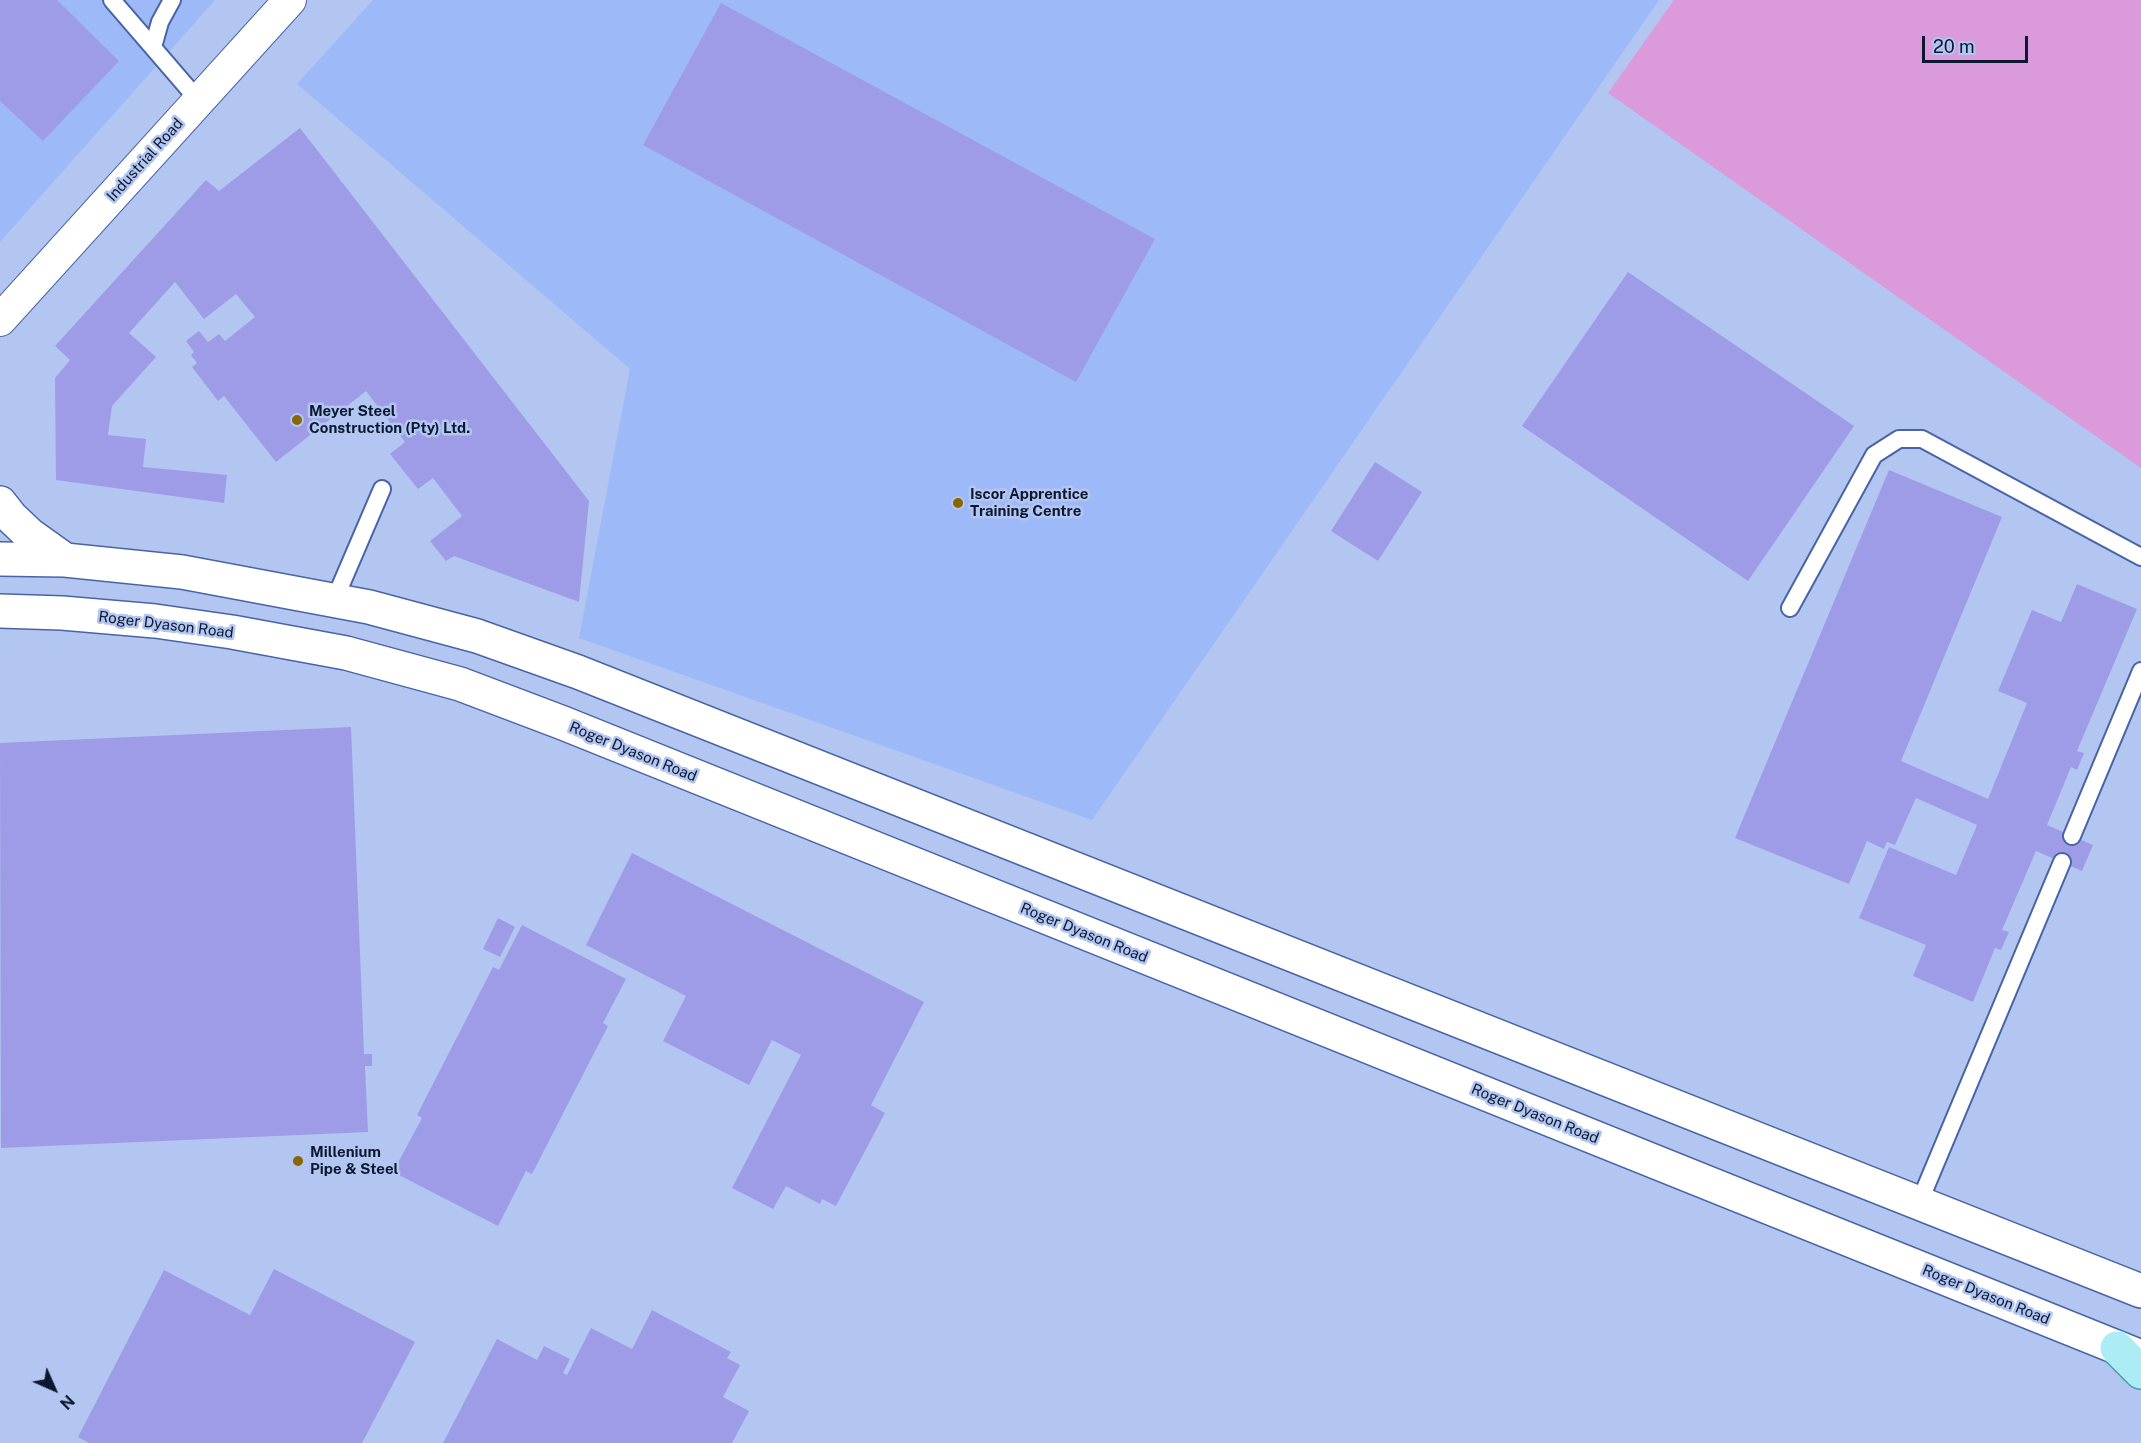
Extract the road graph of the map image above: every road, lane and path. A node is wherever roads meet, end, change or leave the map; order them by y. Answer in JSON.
{"nodes":[{"id":1,"x":112,"y":0,"type":"edge"},
{"id":2,"x":172,"y":0,"type":"edge"},
{"id":3,"x":290,"y":0,"type":"edge"},
{"id":4,"x":153,"y":47,"type":"junction"},
{"id":5,"x":199,"y":101,"type":"junction"},
{"id":6,"x":0,"y":320,"type":"edge"},
{"id":7,"x":382,"y":489,"type":"dead end"},
{"id":8,"x":0,"y":503,"type":"edge"},
{"id":9,"x":2141,"y":557,"type":"edge"},
{"id":10,"x":0,"y":559,"type":"edge"},
{"id":11,"x":65,"y":560,"type":"junction"},
{"id":12,"x":334,"y":601,"type":"junction"},
{"id":13,"x":1790,"y":608,"type":"dead end"},
{"id":14,"x":0,"y":612,"type":"edge"},
{"id":15,"x":2141,"y":671,"type":"edge"},
{"id":16,"x":2072,"y":836,"type":"dead end"},
{"id":17,"x":2061,"y":862,"type":"dead end"},
{"id":18,"x":1919,"y":1203,"type":"junction"},
{"id":19,"x":2141,"y":1290,"type":"edge"},
{"id":20,"x":2129,"y":1353,"type":"edge"},
{"id":21,"x":2141,"y":1372,"type":"edge"}],
"edges":[{"from":1,"to":4,"type":"lane"},
{"from":2,"to":4,"type":"lane"},
{"from":3,"to":5,"type":"street","name":"Industrial Road"},
{"from":4,"to":5,"type":"lane"},
{"from":5,"to":6,"type":"street","name":"Industrial Road"},
{"from":7,"to":12,"type":"lane"},
{"from":8,"to":11,"type":"main road"},
{"from":9,"to":13,"type":"lane"},
{"from":10,"to":11,"type":"main road"},
{"from":11,"to":12,"type":"main road"},
{"from":12,"to":18,"type":"main road"},
{"from":14,"to":20,"type":"main road","name":"Roger Dyason Road"},
{"from":15,"to":16,"type":"lane"},
{"from":17,"to":18,"type":"lane"},
{"from":18,"to":19,"type":"main road"},
{"from":20,"to":21,"type":"main road"}]}
